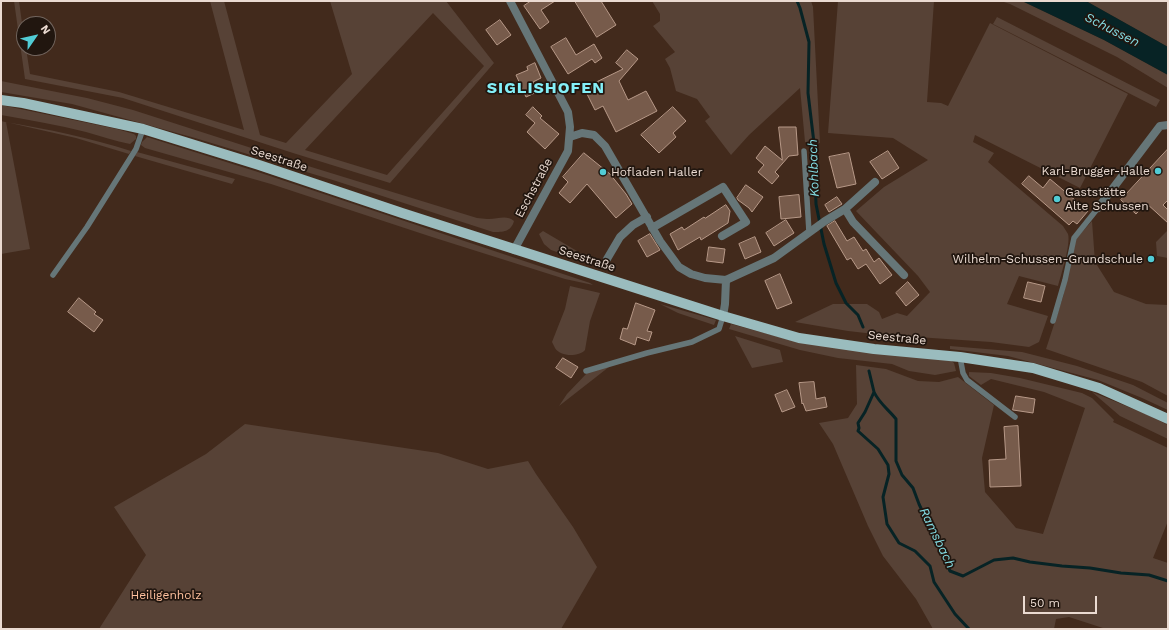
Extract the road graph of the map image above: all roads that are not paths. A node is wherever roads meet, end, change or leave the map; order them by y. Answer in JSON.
{"nodes":[{"id":1,"x":510,"y":1,"type":"edge"},
{"id":2,"x":1,"y":100,"type":"edge"},
{"id":3,"x":1168,"y":125,"type":"edge"},
{"id":4,"x":143,"y":130,"type":"junction"},
{"id":5,"x":570,"y":137,"type":"junction"},
{"id":6,"x":804,"y":151,"type":"dead end"},
{"id":7,"x":875,"y":182,"type":"dead end"},
{"id":8,"x":1098,"y":208,"type":"joint"},
{"id":9,"x":845,"y":209,"type":"junction"},
{"id":10,"x":647,"y":217,"type":"junction"},
{"id":11,"x":652,"y":228,"type":"junction"},
{"id":12,"x":812,"y":230,"type":"junction"},
{"id":13,"x":722,"y":236,"type":"dead end"},
{"id":14,"x":514,"y":250,"type":"junction"},
{"id":15,"x":606,"y":259,"type":"dead end"},
{"id":16,"x":53,"y":275,"type":"dead end"},
{"id":17,"x":904,"y":275,"type":"dead end"},
{"id":18,"x":726,"y":280,"type":"junction"},
{"id":19,"x":723,"y":316,"type":"junction"},
{"id":20,"x":1053,"y":321,"type":"dead end"},
{"id":21,"x":960,"y":357,"type":"junction"},
{"id":22,"x":586,"y":371,"type":"dead end"},
{"id":23,"x":1015,"y":417,"type":"dead end"},
{"id":24,"x":1168,"y":419,"type":"edge"}],
"edges":[{"from":1,"to":5,"type":"street","name":"Eschstraße"},
{"from":2,"to":4,"type":"main road","name":"Seestraße"},
{"from":3,"to":8,"type":"street"},
{"from":4,"to":14,"type":"main road","name":"Seestraße"},
{"from":4,"to":16,"type":"lane"},
{"from":5,"to":10,"type":"street"},
{"from":5,"to":14,"type":"street","name":"Eschstraße"},
{"from":6,"to":12,"type":"lane"},
{"from":7,"to":9,"type":"street"},
{"from":8,"to":20,"type":"lane"},
{"from":9,"to":12,"type":"street"},
{"from":9,"to":17,"type":"street"},
{"from":10,"to":11,"type":"street"},
{"from":10,"to":15,"type":"street"},
{"from":11,"to":13,"type":"street"},
{"from":11,"to":18,"type":"street"},
{"from":12,"to":18,"type":"street"},
{"from":14,"to":19,"type":"main road","name":"Seestraße"},
{"from":18,"to":19,"type":"street"},
{"from":19,"to":21,"type":"main road","name":"Seestraße"},
{"from":19,"to":22,"type":"lane"},
{"from":21,"to":23,"type":"lane"},
{"from":21,"to":24,"type":"main road","name":"Seestraße"}]}
